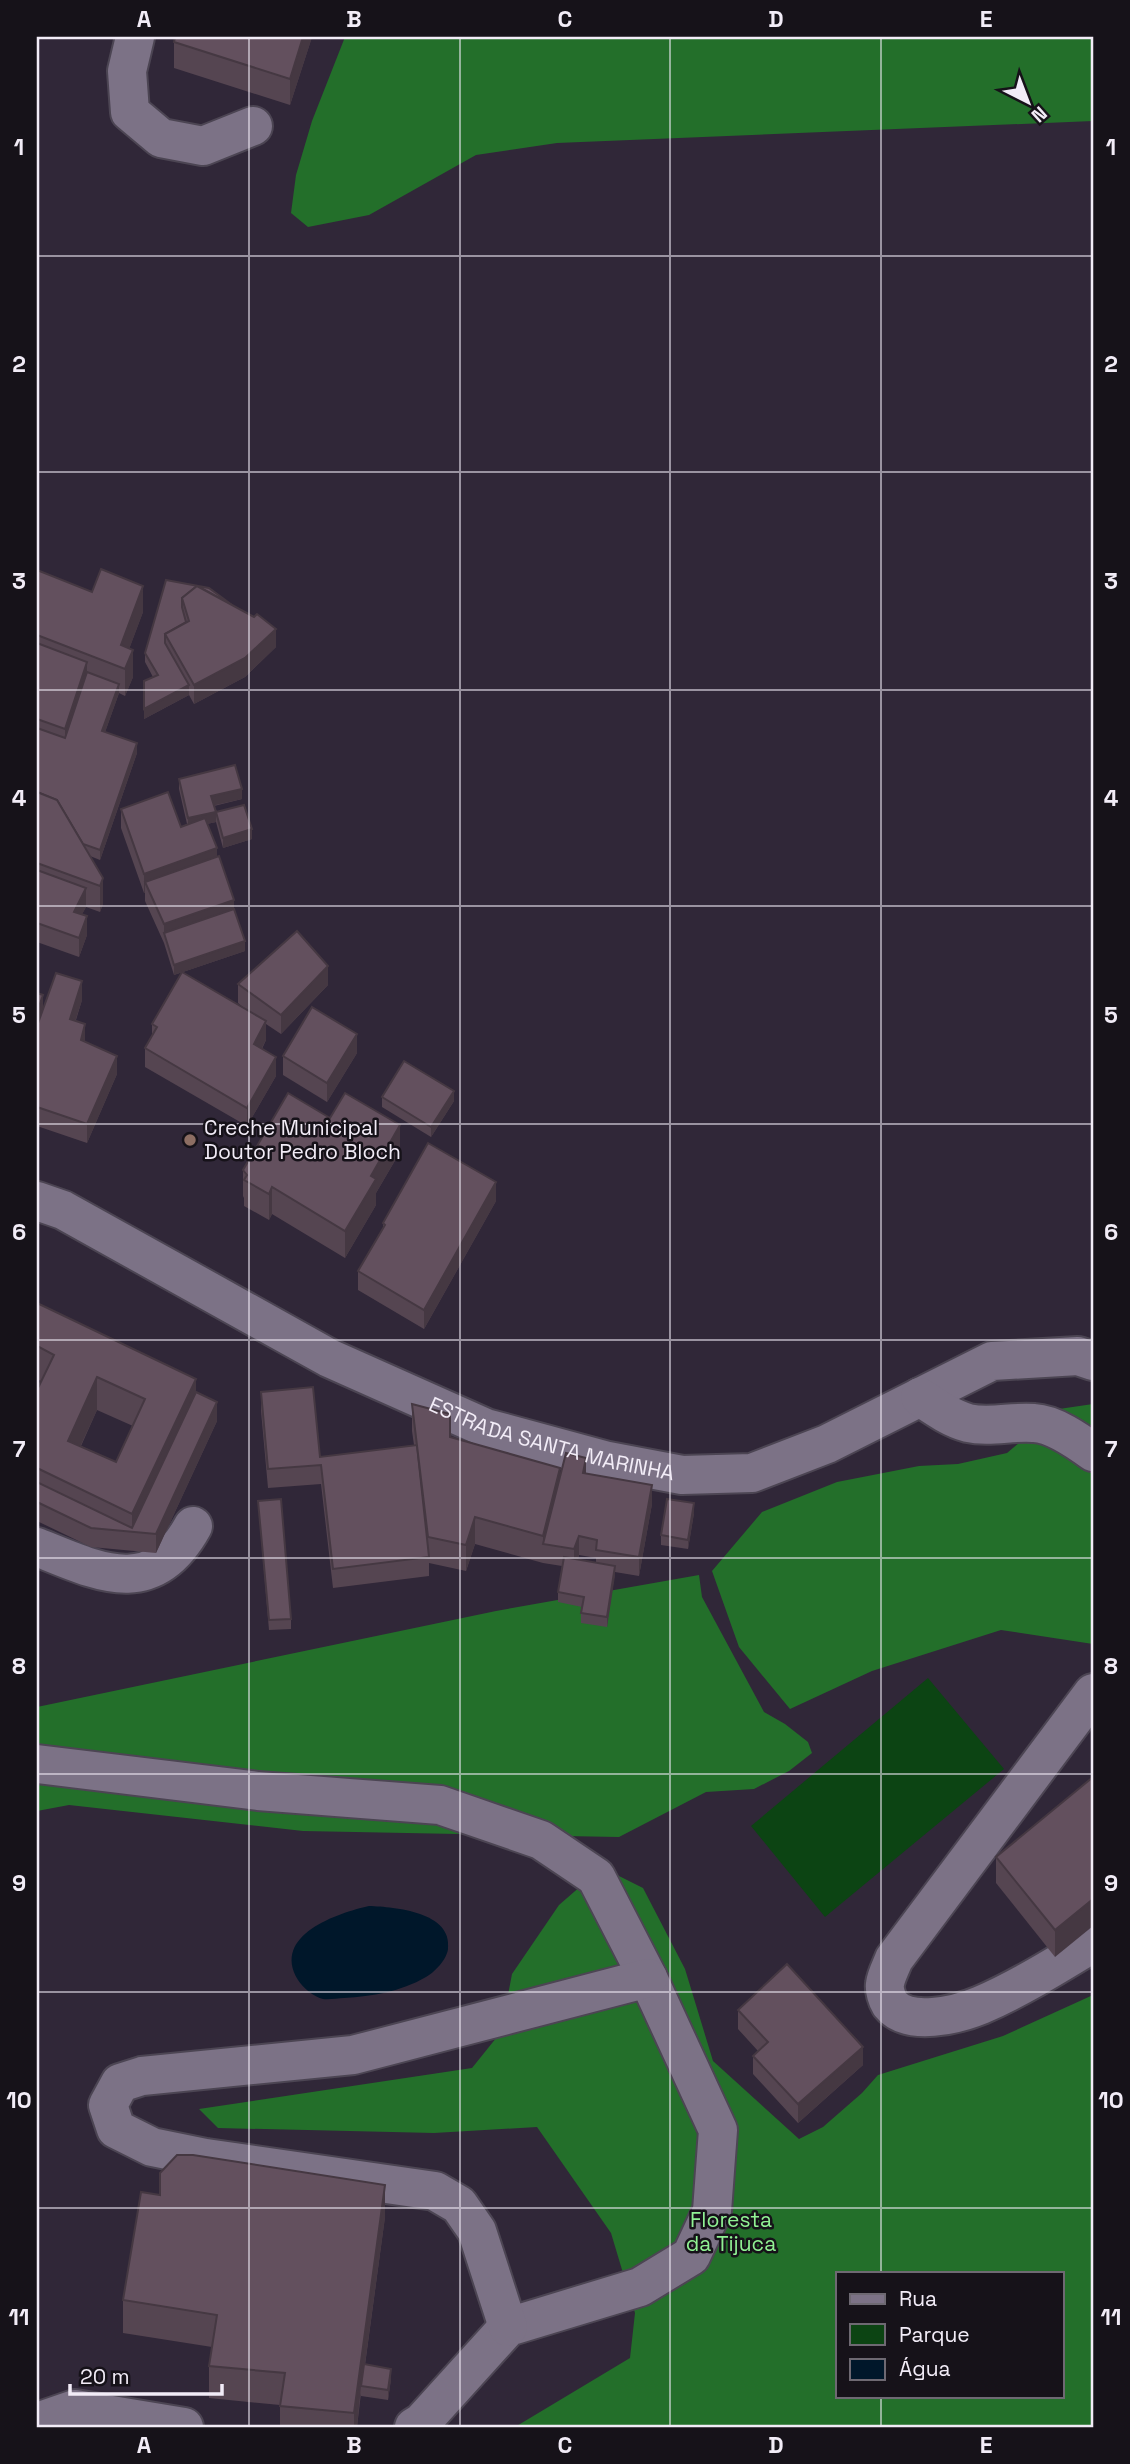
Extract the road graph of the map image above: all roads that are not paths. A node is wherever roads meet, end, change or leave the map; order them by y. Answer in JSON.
{"nodes":[{"id":1,"x":135,"y":37,"type":"edge"},
{"id":2,"x":253,"y":126,"type":"dead end"},
{"id":3,"x":37,"y":1200,"type":"edge"},
{"id":4,"x":1093,"y":1362,"type":"edge"},
{"id":5,"x":919,"y":1397,"type":"junction"},
{"id":6,"x":1093,"y":1452,"type":"edge"},
{"id":7,"x":193,"y":1526,"type":"dead end"},
{"id":8,"x":37,"y":1547,"type":"edge"},
{"id":9,"x":1093,"y":1693,"type":"edge"},
{"id":10,"x":37,"y":1764,"type":"edge"},
{"id":11,"x":1093,"y":1943,"type":"edge"},
{"id":12,"x":649,"y":1978,"type":"junction"},
{"id":13,"x":508,"y":2327,"type":"junction"},
{"id":14,"x":37,"y":2427,"type":"edge"},
{"id":15,"x":184,"y":2427,"type":"edge"},
{"id":16,"x":414,"y":2427,"type":"edge"}],
"edges":[{"from":1,"to":2,"type":"street"},
{"from":3,"to":5,"type":"street","name":"ESTRADA SANTA MARINHA"},
{"from":4,"to":5,"type":"street","name":"ESTRADA SANTA MARINHA"},
{"from":5,"to":6,"type":"street"},
{"from":7,"to":8,"type":"street"},
{"from":9,"to":11,"type":"street"},
{"from":10,"to":12,"type":"street"},
{"from":12,"to":13,"type":"street"},
{"from":12,"to":13,"type":"street"},
{"from":13,"to":16,"type":"street"},
{"from":14,"to":15,"type":"street"}]}
